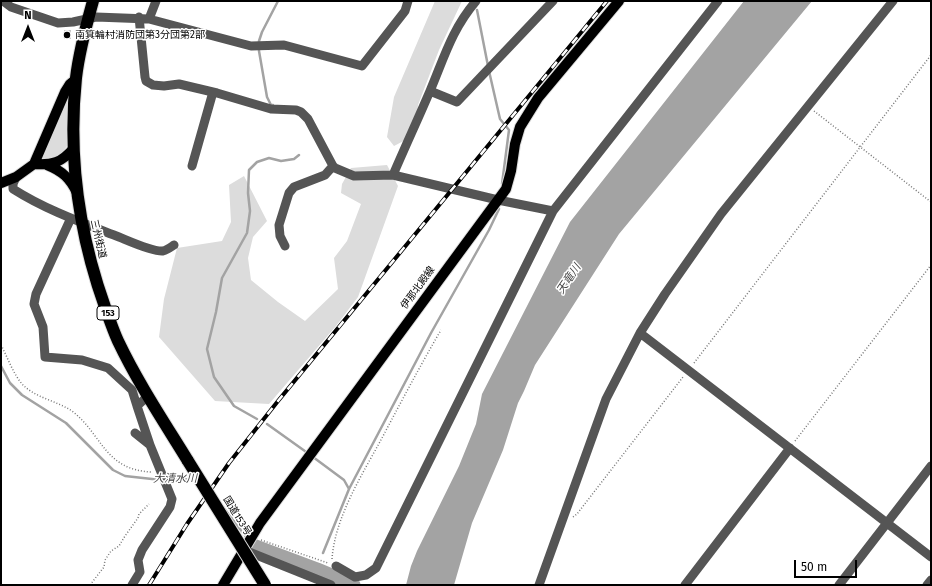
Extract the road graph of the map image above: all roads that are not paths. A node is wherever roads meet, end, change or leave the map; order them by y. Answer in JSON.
{"nodes":[{"id":1,"x":3,"y":1,"type":"edge"},
{"id":2,"x":92,"y":1,"type":"edge"},
{"id":3,"x":156,"y":1,"type":"edge"},
{"id":4,"x":408,"y":1,"type":"edge"},
{"id":5,"x":476,"y":1,"type":"edge"},
{"id":6,"x":553,"y":1,"type":"edge"},
{"id":7,"x":619,"y":1,"type":"edge"},
{"id":8,"x":718,"y":1,"type":"edge"},
{"id":9,"x":893,"y":1,"type":"edge"},
{"id":10,"x":139,"y":17,"type":"junction"},
{"id":11,"x":88,"y":18,"type":"junction"},
{"id":12,"x":149,"y":18,"type":"junction"},
{"id":13,"x":76,"y":79,"type":"junction"},
{"id":14,"x":430,"y":91,"type":"junction"},
{"id":15,"x":213,"y":92,"type":"junction"},
{"id":16,"x":74,"y":148,"type":"junction"},
{"id":17,"x":34,"y":164,"type":"junction"},
{"id":18,"x":47,"y":165,"type":"junction"},
{"id":19,"x":192,"y":166,"type":"dead end"},
{"id":20,"x":333,"y":166,"type":"junction"},
{"id":21,"x":393,"y":175,"type":"junction"},
{"id":22,"x":16,"y":177,"type":"junction"},
{"id":23,"x":1,"y":182,"type":"edge"},
{"id":24,"x":79,"y":197,"type":"junction"},
{"id":25,"x":498,"y":200,"type":"junction"},
{"id":26,"x":553,"y":211,"type":"junction"},
{"id":27,"x":76,"y":220,"type":"junction"},
{"id":28,"x":174,"y":245,"type":"dead end"},
{"id":29,"x":286,"y":246,"type":"dead end"},
{"id":30,"x":640,"y":333,"type":"junction"},
{"id":31,"x":148,"y":396,"type":"junction"},
{"id":32,"x":136,"y":406,"type":"junction"},
{"id":33,"x":135,"y":433,"type":"dead end"},
{"id":34,"x":150,"y":445,"type":"junction"},
{"id":35,"x":790,"y":448,"type":"junction"},
{"id":36,"x":188,"y":461,"type":"joint"},
{"id":37,"x":931,"y":466,"type":"edge"},
{"id":38,"x":887,"y":522,"type":"junction"},
{"id":39,"x":248,"y":543,"type":"junction"},
{"id":40,"x":931,"y":557,"type":"edge"},
{"id":41,"x":336,"y":566,"type":"road end"},
{"id":42,"x":931,"y":580,"type":"edge"},
{"id":43,"x":352,"y":581,"type":"edge"},
{"id":44,"x":132,"y":585,"type":"edge"},
{"id":45,"x":223,"y":585,"type":"edge"},
{"id":46,"x":266,"y":585,"type":"edge"},
{"id":47,"x":331,"y":585,"type":"edge"},
{"id":48,"x":539,"y":585,"type":"edge"},
{"id":49,"x":685,"y":585,"type":"edge"},
{"id":50,"x":839,"y":585,"type":"edge"},
{"id":51,"x":927,"y":585,"type":"edge"}],
"edges":[{"from":1,"to":11,"type":"street"},
{"from":2,"to":11,"type":"highway","name":"三州街道","number":"153"},
{"from":3,"to":12,"type":"street"},
{"from":4,"to":12,"type":"street"},
{"from":5,"to":14,"type":"street"},
{"from":6,"to":14,"type":"street"},
{"from":7,"to":25,"type":"main road","name":"伊那北殿線"},
{"from":8,"to":26,"type":"street"},
{"from":9,"to":30,"type":"street"},
{"from":10,"to":11,"type":"street"},
{"from":10,"to":12,"type":"street"},
{"from":10,"to":15,"type":"street"},
{"from":11,"to":13,"type":"highway","name":"三州街道","number":"153"},
{"from":13,"to":16,"type":"highway","name":"三州街道","number":"153"},
{"from":13,"to":17,"type":"main road"},
{"from":14,"to":21,"type":"street"},
{"from":15,"to":19,"type":"street"},
{"from":15,"to":20,"type":"street"},
{"from":16,"to":18,"type":"main road"},
{"from":16,"to":24,"type":"highway","name":"三州街道","number":"153"},
{"from":17,"to":18,"type":"main road"},
{"from":17,"to":22,"type":"main road"},
{"from":18,"to":24,"type":"main road"},
{"from":20,"to":21,"type":"street"},
{"from":20,"to":29,"type":"street"},
{"from":21,"to":25,"type":"street"},
{"from":22,"to":23,"type":"main road"},
{"from":22,"to":27,"type":"street"},
{"from":24,"to":27,"type":"highway","name":"三州街道","number":"153"},
{"from":25,"to":26,"type":"street"},
{"from":25,"to":39,"type":"main road","name":"伊那北殿線"},
{"from":26,"to":43,"type":"street"},
{"from":27,"to":28,"type":"street"},
{"from":27,"to":31,"type":"highway","name":"三州街道","number":"153"},
{"from":27,"to":32,"type":"street"},
{"from":30,"to":35,"type":"street"},
{"from":30,"to":48,"type":"street"},
{"from":31,"to":32,"type":"street"},
{"from":31,"to":36,"type":"highway","name":"三州街道","number":"153"},
{"from":32,"to":34,"type":"street"},
{"from":33,"to":34,"type":"street"},
{"from":34,"to":44,"type":"street"},
{"from":35,"to":38,"type":"street"},
{"from":35,"to":49,"type":"street"},
{"from":36,"to":46,"type":"highway","name":"国道153号","number":"153","bridge":true},
{"from":37,"to":38,"type":"street"},
{"from":38,"to":40,"type":"street"},
{"from":38,"to":50,"type":"street"},
{"from":39,"to":45,"type":"main road","name":"伊那北殿線"},
{"from":39,"to":47,"type":"street"},
{"from":41,"to":43,"type":"street"},
{"from":42,"to":51,"type":"street"}]}
